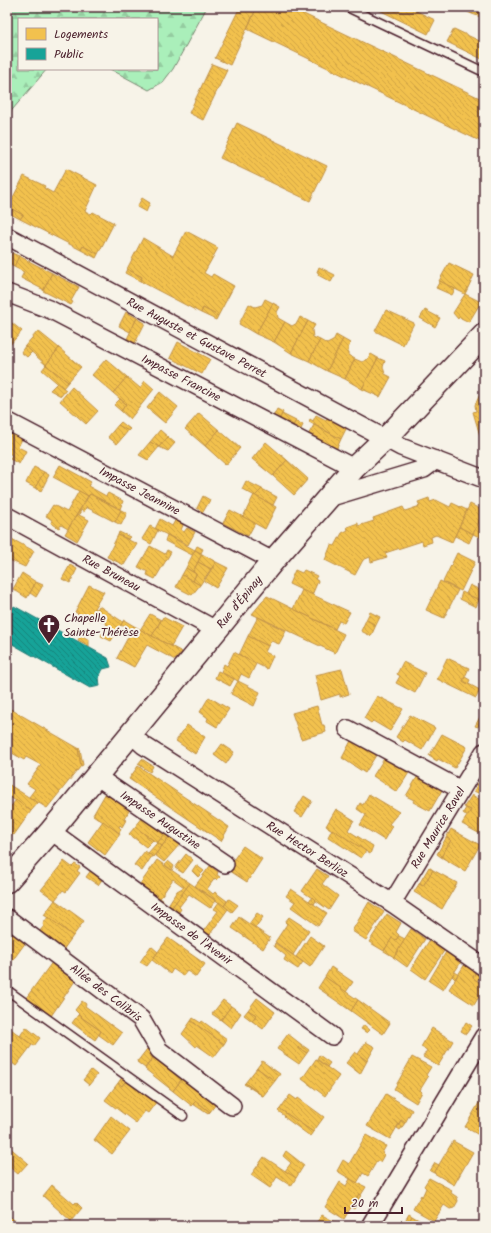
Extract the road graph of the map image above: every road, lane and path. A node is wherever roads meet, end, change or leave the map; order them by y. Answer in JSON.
{"nodes":[{"id":1,"x":347,"y":7,"type":"edge"},
{"id":2,"x":484,"y":72,"type":"edge"},
{"id":3,"x":7,"y":236,"type":"edge"},
{"id":4,"x":7,"y":293,"type":"edge"},
{"id":5,"x":484,"y":335,"type":"edge"},
{"id":6,"x":7,"y":421,"type":"edge"},
{"id":7,"x":385,"y":439,"type":"junction"},
{"id":8,"x":436,"y":460,"type":"junction"},
{"id":9,"x":354,"y":468,"type":"junction"},
{"id":10,"x":484,"y":479,"type":"edge"},
{"id":11,"x":328,"y":498,"type":"junction"},
{"id":12,"x":7,"y":516,"type":"edge"},
{"id":13,"x":273,"y":561,"type":"junction"},
{"id":14,"x":216,"y":630,"type":"junction"},
{"id":15,"x":348,"y":728,"type":"dead end"},
{"id":16,"x":131,"y":734,"type":"junction"},
{"id":17,"x":484,"y":752,"type":"edge"},
{"id":18,"x":96,"y":776,"type":"junction"},
{"id":19,"x":461,"y":790,"type":"junction"},
{"id":20,"x":51,"y":831,"type":"junction"},
{"id":21,"x":225,"y":864,"type":"dead end"},
{"id":22,"x":7,"y":881,"type":"edge"},
{"id":23,"x":392,"y":903,"type":"junction"},
{"id":24,"x":7,"y":918,"type":"edge"},
{"id":25,"x":484,"y":967,"type":"edge"},
{"id":26,"x":7,"y":990,"type":"edge"},
{"id":27,"x":332,"y":1036,"type":"dead end"},
{"id":28,"x":484,"y":1036,"type":"edge"},
{"id":29,"x":232,"y":1106,"type":"dead end"},
{"id":30,"x":183,"y":1116,"type":"dead end"},
{"id":31,"x":370,"y":1226,"type":"edge"}],
"edges":[{"from":1,"to":2,"type":"lane"},
{"from":3,"to":7,"type":"street","name":"Rue Auguste et Gustave Perret"},
{"from":4,"to":9,"type":"street","name":"Impasse Francine"},
{"from":5,"to":7,"type":"main road","name":"Rue d'Épinay"},
{"from":6,"to":13,"type":"street","name":"Impasse Jeannine"},
{"from":7,"to":8,"type":"street","name":"Rue Auguste et Gustave Perret"},
{"from":7,"to":9,"type":"main road","name":"Rue d'Épinay"},
{"from":8,"to":10,"type":"street","name":"Rue Auguste et Gustave Perret"},
{"from":8,"to":11,"type":"street"},
{"from":9,"to":11,"type":"main road","name":"Rue d'Épinay"},
{"from":11,"to":13,"type":"main road","name":"Rue d'Épinay"},
{"from":12,"to":14,"type":"street","name":"Rue Bruneau"},
{"from":13,"to":14,"type":"main road","name":"Rue d'Épinay"},
{"from":14,"to":16,"type":"main road","name":"Rue d'Épinay"},
{"from":15,"to":19,"type":"street"},
{"from":16,"to":18,"type":"main road","name":"Rue d'Épinay"},
{"from":16,"to":23,"type":"street","name":"Rue Hector Berlioz"},
{"from":17,"to":19,"type":"street","name":"Rue Maurice Ravel"},
{"from":18,"to":20,"type":"main road","name":"Rue d'Épinay"},
{"from":18,"to":21,"type":"street","name":"Impasse Augustine"},
{"from":19,"to":23,"type":"street","name":"Rue Maurice Ravel"},
{"from":20,"to":22,"type":"main road","name":"Rue d'Épinay"},
{"from":20,"to":27,"type":"street","name":"Impasse de l'Avenir"},
{"from":23,"to":25,"type":"street","name":"Rue Hector Berlioz"},
{"from":24,"to":29,"type":"street","name":"Allée des Colibris"},
{"from":26,"to":30,"type":"lane"},
{"from":28,"to":31,"type":"street"}]}
